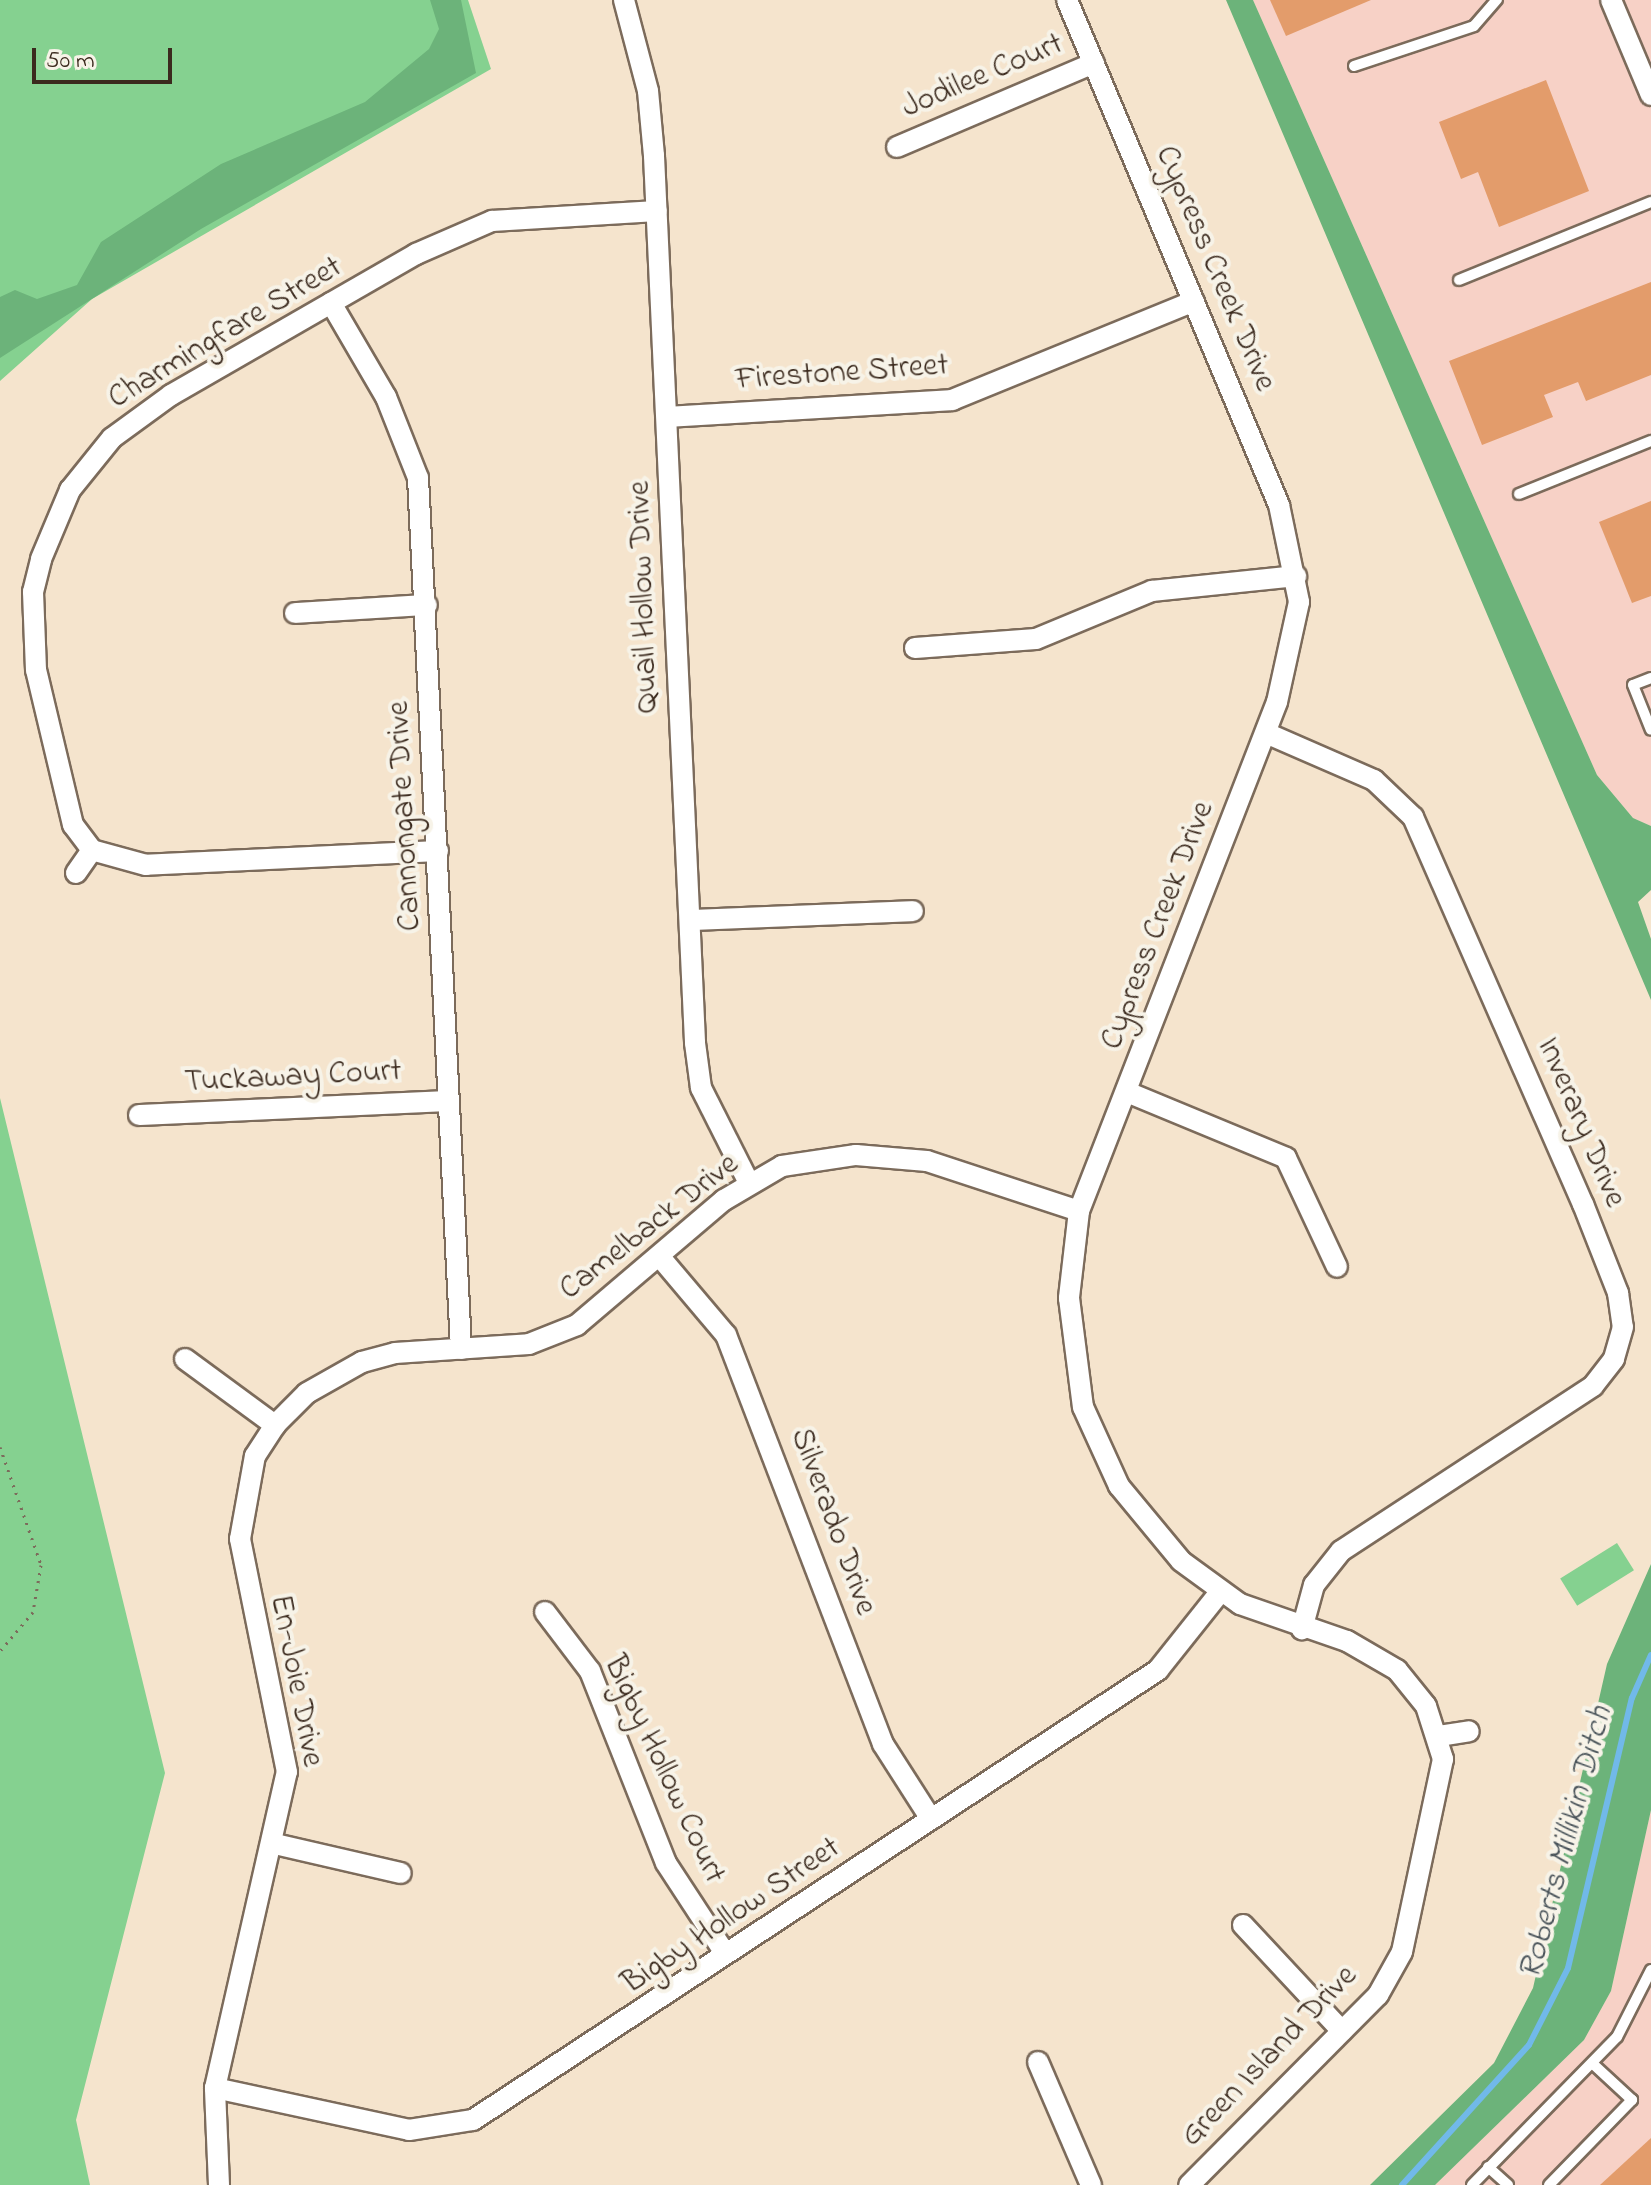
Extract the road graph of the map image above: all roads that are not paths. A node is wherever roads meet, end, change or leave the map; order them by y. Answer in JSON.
{"nodes":[{"id":1,"x":624,"y":0,"type":"edge"},
{"id":2,"x":1067,"y":0,"type":"edge"},
{"id":3,"x":1497,"y":0,"type":"edge"},
{"id":4,"x":1611,"y":0,"type":"edge"},
{"id":5,"x":1094,"y":63,"type":"junction"},
{"id":6,"x":1354,"y":66,"type":"dead end"},
{"id":7,"x":1646,"y":68,"type":"edge"},
{"id":8,"x":1651,"y":95,"type":"edge"},
{"id":9,"x":897,"y":147,"type":"dead end"},
{"id":10,"x":1651,"y":202,"type":"edge"},
{"id":11,"x":657,"y":211,"type":"junction"},
{"id":12,"x":1459,"y":280,"type":"dead end"},
{"id":13,"x":1194,"y":301,"type":"junction"},
{"id":14,"x":331,"y":303,"type":"junction"},
{"id":15,"x":668,"y":417,"type":"junction"},
{"id":16,"x":1651,"y":441,"type":"edge"},
{"id":17,"x":1519,"y":494,"type":"dead end"},
{"id":18,"x":1296,"y":576,"type":"junction"},
{"id":19,"x":427,"y":605,"type":"junction"},
{"id":20,"x":295,"y":613,"type":"dead end"},
{"id":21,"x":915,"y":648,"type":"dead end"},
{"id":22,"x":1651,"y":678,"type":"edge"},
{"id":23,"x":1651,"y":730,"type":"edge"},
{"id":24,"x":1266,"y":733,"type":"junction"},
{"id":25,"x":92,"y":850,"type":"junction"},
{"id":26,"x":438,"y":851,"type":"junction"},
{"id":27,"x":76,"y":873,"type":"dead end"},
{"id":28,"x":913,"y":911,"type":"dead end"},
{"id":29,"x":690,"y":920,"type":"junction"},
{"id":30,"x":1127,"y":1092,"type":"junction"},
{"id":31,"x":449,"y":1101,"type":"junction"},
{"id":32,"x":139,"y":1115,"type":"dead end"},
{"id":33,"x":749,"y":1183,"type":"junction"},
{"id":34,"x":1079,"y":1211,"type":"junction"},
{"id":35,"x":660,"y":1257,"type":"junction"},
{"id":36,"x":1337,"y":1267,"type":"dead end"},
{"id":37,"x":461,"y":1349,"type":"junction"},
{"id":38,"x":185,"y":1359,"type":"dead end"},
{"id":39,"x":307,"y":1393,"type":"joint"},
{"id":40,"x":275,"y":1425,"type":"junction"},
{"id":41,"x":1220,"y":1592,"type":"junction"},
{"id":42,"x":545,"y":1612,"type":"dead end"},
{"id":43,"x":1302,"y":1629,"type":"junction"},
{"id":44,"x":1469,"y":1731,"type":"dead end"},
{"id":45,"x":1439,"y":1736,"type":"junction"},
{"id":46,"x":931,"y":1819,"type":"junction"},
{"id":47,"x":275,"y":1844,"type":"junction"},
{"id":48,"x":401,"y":1873,"type":"dead end"},
{"id":49,"x":1243,"y":1925,"type":"dead end"},
{"id":50,"x":725,"y":1953,"type":"junction"},
{"id":51,"x":1651,"y":1970,"type":"edge"},
{"id":52,"x":1342,"y":2031,"type":"junction"},
{"id":53,"x":1038,"y":2062,"type":"dead end"},
{"id":54,"x":1592,"y":2063,"type":"junction"},
{"id":55,"x":215,"y":2088,"type":"junction"},
{"id":56,"x":1488,"y":2167,"type":"junction"},
{"id":57,"x":219,"y":2185,"type":"edge"},
{"id":58,"x":1091,"y":2185,"type":"edge"},
{"id":59,"x":1189,"y":2185,"type":"edge"},
{"id":60,"x":1472,"y":2185,"type":"edge"},
{"id":61,"x":1508,"y":2185,"type":"edge"},
{"id":62,"x":1549,"y":2185,"type":"edge"}],
"edges":[{"from":1,"to":11,"type":"street","name":"Quail Hollow Drive"},
{"from":2,"to":5,"type":"street","name":"Cypress Creek Drive"},
{"from":3,"to":6,"type":"lane"},
{"from":4,"to":7,"type":"street"},
{"from":5,"to":9,"type":"street","name":"Jodilee Court"},
{"from":5,"to":13,"type":"street","name":"Cypress Creek Drive"},
{"from":7,"to":8,"type":"street"},
{"from":10,"to":12,"type":"lane"},
{"from":11,"to":14,"type":"street","name":"Charmingfare Street"},
{"from":11,"to":15,"type":"street","name":"Quail Hollow Drive"},
{"from":13,"to":15,"type":"street","name":"Firestone Street"},
{"from":13,"to":18,"type":"street","name":"Cypress Creek Drive"},
{"from":14,"to":19,"type":"street","name":"Cannongate Drive"},
{"from":14,"to":25,"type":"street","name":"Charmingfare Street"},
{"from":15,"to":29,"type":"street","name":"Quail Hollow Drive"},
{"from":16,"to":17,"type":"lane"},
{"from":18,"to":21,"type":"street"},
{"from":18,"to":24,"type":"street","name":"Cypress Creek Drive"},
{"from":19,"to":20,"type":"street"},
{"from":19,"to":26,"type":"street","name":"Cannongate Drive"},
{"from":22,"to":23,"type":"lane"},
{"from":24,"to":30,"type":"street","name":"Cypress Creek Drive"},
{"from":24,"to":43,"type":"street","name":"Inverary Drive"},
{"from":25,"to":26,"type":"street"},
{"from":25,"to":27,"type":"street"},
{"from":26,"to":31,"type":"street","name":"Cannongate Drive"},
{"from":28,"to":29,"type":"street"},
{"from":29,"to":33,"type":"street","name":"Quail Hollow Drive"},
{"from":30,"to":34,"type":"street","name":"Cypress Creek Drive"},
{"from":30,"to":36,"type":"street"},
{"from":31,"to":32,"type":"street","name":"Tuckaway Court"},
{"from":31,"to":37,"type":"street","name":"Cannongate Drive"},
{"from":33,"to":34,"type":"street","name":"Camelback Drive"},
{"from":33,"to":35,"type":"street","name":"Camelback Drive"},
{"from":34,"to":41,"type":"street","name":"Cypress Creek Drive"},
{"from":35,"to":37,"type":"street","name":"Camelback Drive"},
{"from":35,"to":46,"type":"street","name":"Silverado Drive"},
{"from":37,"to":39,"type":"street","name":"Camelback Drive"},
{"from":38,"to":40,"type":"street"},
{"from":39,"to":40,"type":"street","name":"En-Joie Drive"},
{"from":40,"to":47,"type":"street","name":"En-Joie Drive"},
{"from":41,"to":43,"type":"street","name":"Cypress Creek Drive"},
{"from":41,"to":46,"type":"street","name":"Bigby Hollow Street"},
{"from":42,"to":50,"type":"street","name":"Bigby Hollow Court"},
{"from":43,"to":45,"type":"street","name":"Cypress Creek Drive"},
{"from":44,"to":45,"type":"street"},
{"from":45,"to":52,"type":"street","name":"Green Island Drive"},
{"from":46,"to":50,"type":"street","name":"Bigby Hollow Street"},
{"from":47,"to":48,"type":"street"},
{"from":47,"to":55,"type":"street","name":"En-Joie Drive"},
{"from":49,"to":52,"type":"street"},
{"from":50,"to":55,"type":"street","name":"Bigby Hollow Street"},
{"from":51,"to":54,"type":"lane"},
{"from":52,"to":59,"type":"street","name":"Green Island Drive"},
{"from":53,"to":58,"type":"street"},
{"from":54,"to":56,"type":"lane"},
{"from":54,"to":62,"type":"lane"},
{"from":55,"to":57,"type":"street","name":"En-Joie Drive"},
{"from":56,"to":60,"type":"lane"},
{"from":56,"to":61,"type":"lane"}]}
